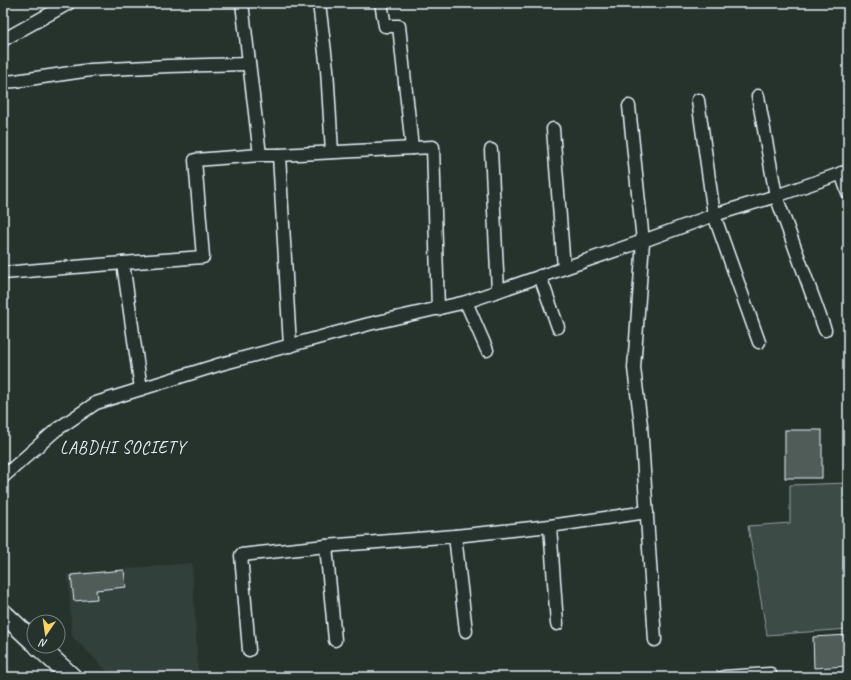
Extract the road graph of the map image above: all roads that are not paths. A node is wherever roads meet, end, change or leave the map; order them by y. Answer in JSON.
{"nodes":[{"id":1,"x":69,"y":3,"type":"edge"},
{"id":2,"x":242,"y":3,"type":"edge"},
{"id":3,"x":319,"y":3,"type":"edge"},
{"id":4,"x":381,"y":3,"type":"edge"},
{"id":5,"x":3,"y":40,"type":"edge"},
{"id":6,"x":248,"y":64,"type":"junction"},
{"id":7,"x":3,"y":82,"type":"edge"},
{"id":8,"x":758,"y":96,"type":"dead end"},
{"id":9,"x":698,"y":100,"type":"dead end"},
{"id":10,"x":629,"y":106,"type":"dead end"},
{"id":11,"x":553,"y":129,"type":"dead end"},
{"id":12,"x":412,"y":148,"type":"junction"},
{"id":13,"x":491,"y":150,"type":"dead end"},
{"id":14,"x":332,"y":152,"type":"junction"},
{"id":15,"x":260,"y":155,"type":"junction"},
{"id":16,"x":279,"y":155,"type":"junction"},
{"id":17,"x":844,"y":172,"type":"edge"},
{"id":18,"x":848,"y":193,"type":"edge"},
{"id":19,"x":776,"y":196,"type":"junction"},
{"id":20,"x":714,"y":215,"type":"junction"},
{"id":21,"x":643,"y":241,"type":"junction"},
{"id":22,"x":123,"y":263,"type":"junction"},
{"id":23,"x":564,"y":268,"type":"junction"},
{"id":24,"x":3,"y":273,"type":"edge"},
{"id":25,"x":540,"y":276,"type":"junction"},
{"id":26,"x":498,"y":291,"type":"junction"},
{"id":27,"x":466,"y":302,"type":"junction"},
{"id":28,"x":438,"y":309,"type":"junction"},
{"id":29,"x":558,"y":327,"type":"dead end"},
{"id":30,"x":825,"y":330,"type":"dead end"},
{"id":31,"x":759,"y":342,"type":"dead end"},
{"id":32,"x":290,"y":346,"type":"junction"},
{"id":33,"x":487,"y":350,"type":"dead end"},
{"id":34,"x":141,"y":389,"type":"junction"},
{"id":35,"x":3,"y":477,"type":"edge"},
{"id":36,"x":647,"y":512,"type":"junction"},
{"id":37,"x":550,"y":526,"type":"junction"},
{"id":38,"x":455,"y":536,"type":"junction"},
{"id":39,"x":326,"y":546,"type":"junction"},
{"id":40,"x":3,"y":613,"type":"edge"},
{"id":41,"x":557,"y":624,"type":"dead end"},
{"id":42,"x":466,"y":631,"type":"dead end"},
{"id":43,"x":26,"y":635,"type":"edge"},
{"id":44,"x":335,"y":640,"type":"dead end"},
{"id":45,"x":655,"y":640,"type":"dead end"},
{"id":46,"x":249,"y":650,"type":"dead end"},
{"id":47,"x":47,"y":654,"type":"edge"},
{"id":48,"x":72,"y":677,"type":"edge"},
{"id":49,"x":724,"y":677,"type":"edge"},
{"id":50,"x":771,"y":677,"type":"edge"}],
"edges":[{"from":1,"to":5,"type":"street"},
{"from":2,"to":6,"type":"street"},
{"from":3,"to":14,"type":"street"},
{"from":4,"to":12,"type":"street"},
{"from":6,"to":7,"type":"street"},
{"from":6,"to":15,"type":"street"},
{"from":8,"to":19,"type":"street"},
{"from":9,"to":20,"type":"street"},
{"from":10,"to":21,"type":"street"},
{"from":11,"to":23,"type":"street"},
{"from":12,"to":14,"type":"street"},
{"from":12,"to":28,"type":"street"},
{"from":13,"to":26,"type":"street"},
{"from":14,"to":16,"type":"street"},
{"from":15,"to":16,"type":"street"},
{"from":15,"to":22,"type":"street"},
{"from":16,"to":32,"type":"street"},
{"from":17,"to":18,"type":"street"},
{"from":17,"to":19,"type":"street"},
{"from":19,"to":20,"type":"street"},
{"from":19,"to":30,"type":"street"},
{"from":20,"to":21,"type":"street"},
{"from":20,"to":31,"type":"street"},
{"from":21,"to":23,"type":"street"},
{"from":21,"to":36,"type":"street"},
{"from":22,"to":24,"type":"street"},
{"from":22,"to":34,"type":"street"},
{"from":23,"to":25,"type":"street"},
{"from":25,"to":26,"type":"street"},
{"from":25,"to":29,"type":"street"},
{"from":26,"to":27,"type":"street"},
{"from":27,"to":28,"type":"street"},
{"from":27,"to":33,"type":"street"},
{"from":28,"to":32,"type":"street"},
{"from":32,"to":34,"type":"street"},
{"from":34,"to":35,"type":"street"},
{"from":36,"to":37,"type":"street"},
{"from":36,"to":45,"type":"street"},
{"from":37,"to":38,"type":"street"},
{"from":37,"to":41,"type":"street"},
{"from":38,"to":39,"type":"street"},
{"from":38,"to":42,"type":"street"},
{"from":39,"to":44,"type":"street"},
{"from":39,"to":46,"type":"street"},
{"from":40,"to":43,"type":"main road"},
{"from":47,"to":48,"type":"main road"},
{"from":49,"to":50,"type":"street"}]}
